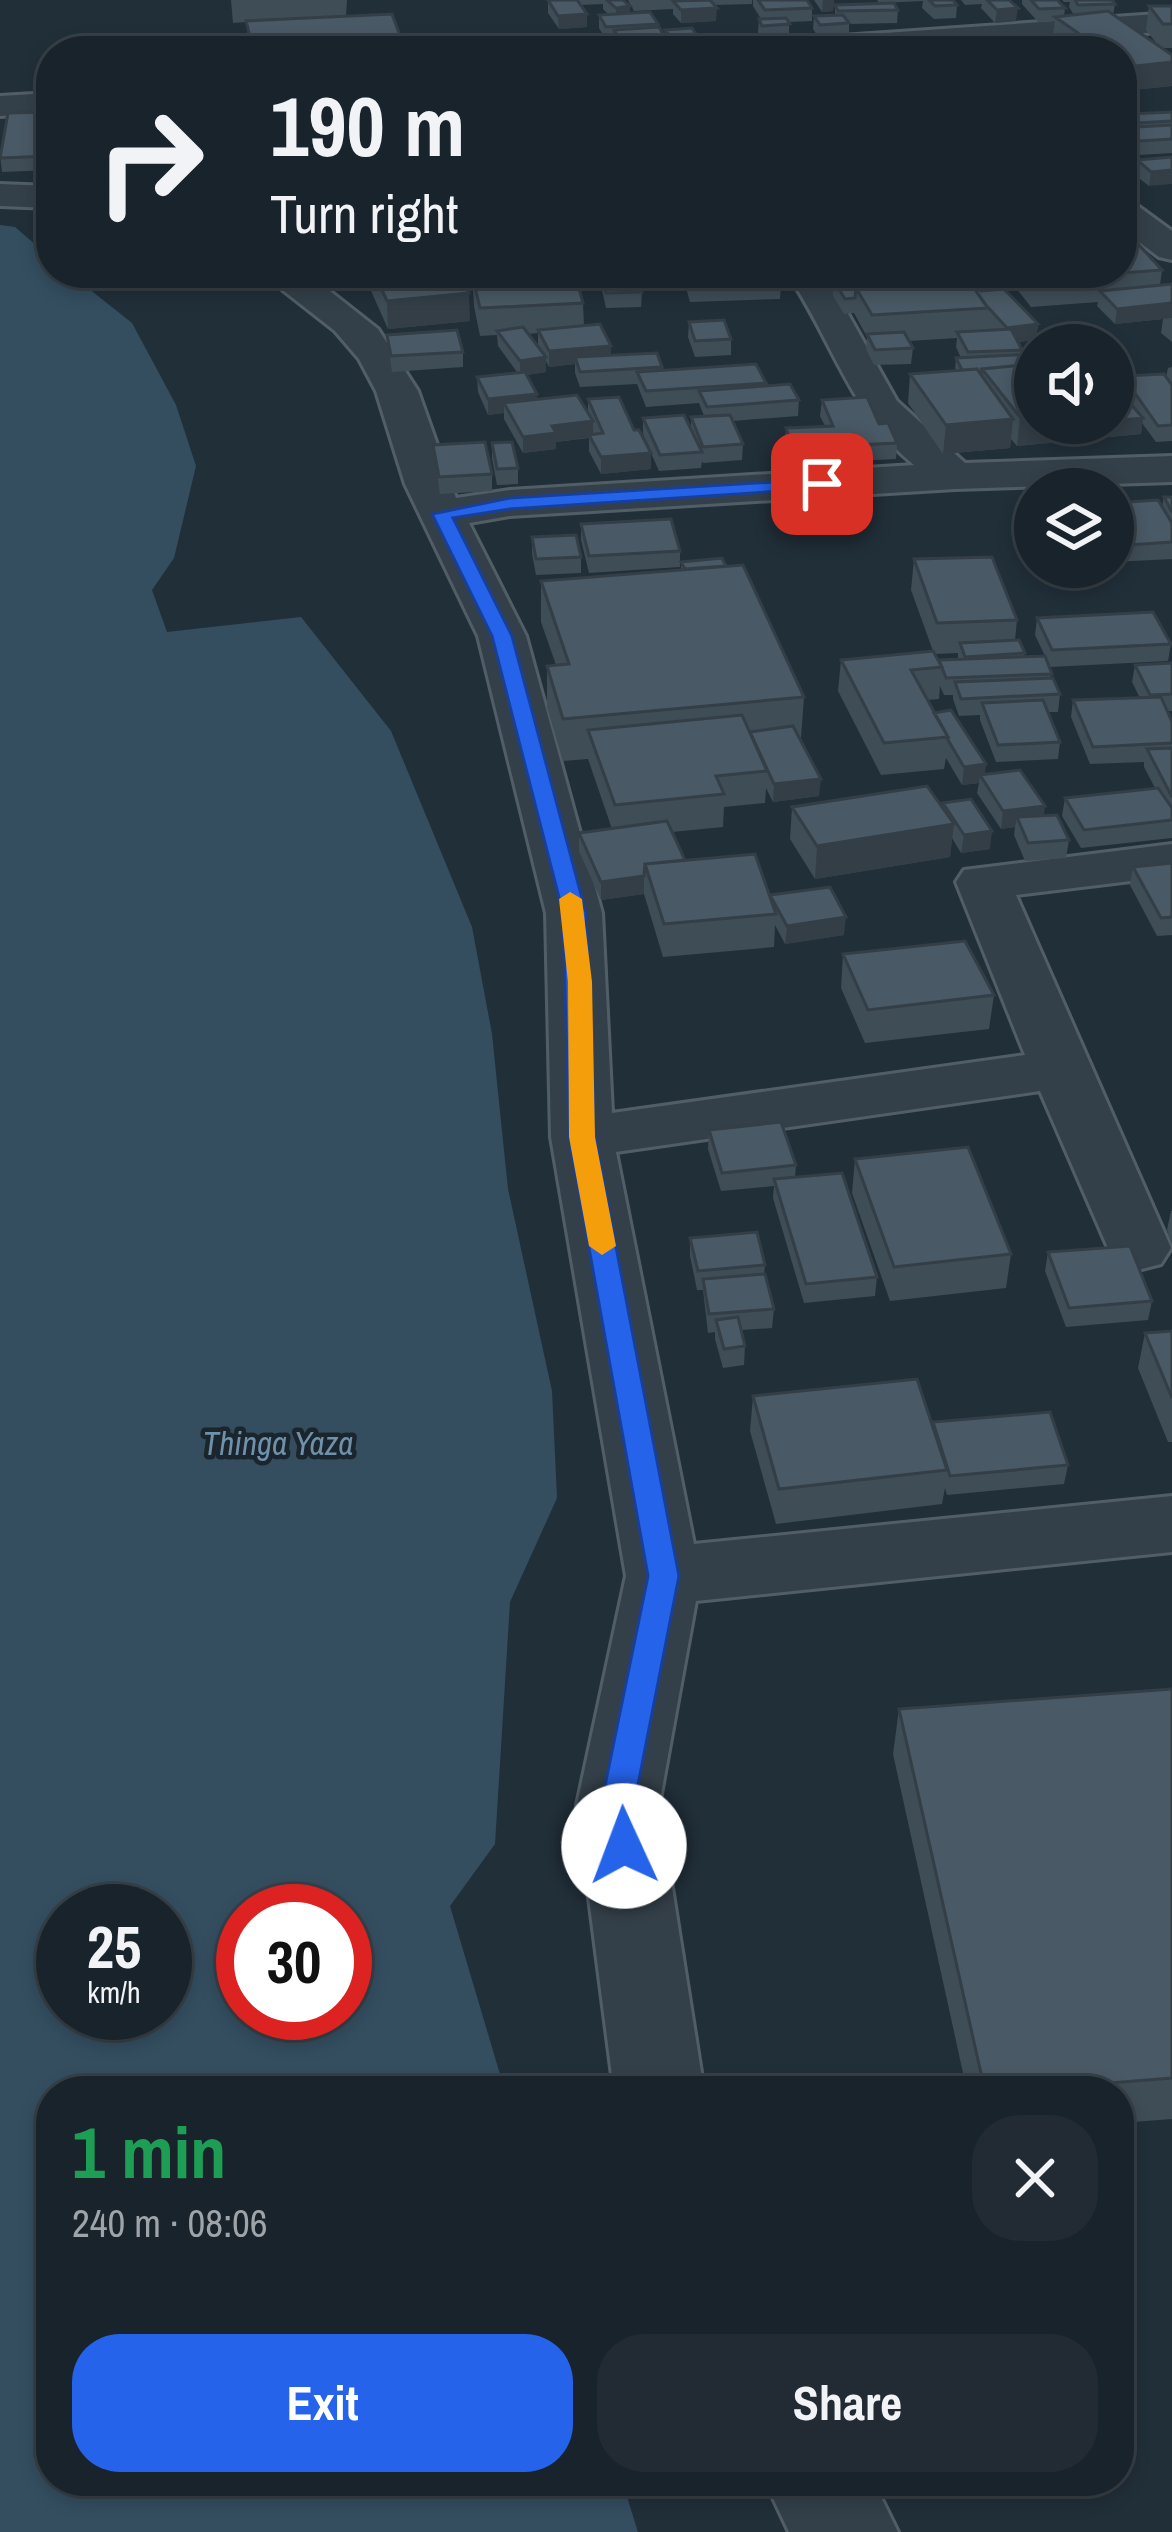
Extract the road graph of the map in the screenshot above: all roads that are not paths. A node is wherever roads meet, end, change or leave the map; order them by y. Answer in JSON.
{"nodes":[{"id":1,"x":1172,"y":22,"type":"edge"},
{"id":2,"x":951,"y":34,"type":"edge"},
{"id":3,"x":36,"y":104,"type":"edge"},
{"id":4,"x":0,"y":106,"type":"edge"},
{"id":5,"x":0,"y":195,"type":"edge"},
{"id":6,"x":36,"y":196,"type":"edge"},
{"id":7,"x":1172,"y":217,"type":"edge"},
{"id":8,"x":1137,"y":218,"type":"edge"},
{"id":9,"x":1137,"y":226,"type":"edge"},
{"id":10,"x":1172,"y":249,"type":"edge"},
{"id":11,"x":302,"y":288,"type":"edge"},
{"id":12,"x":816,"y":288,"type":"edge"},
{"id":13,"x":1172,"y":470,"type":"edge"},
{"id":14,"x":956,"y":476,"type":"junction"},
{"id":15,"x":442,"y":514,"type":"junction"},
{"id":16,"x":1172,"y":860,"type":"edge"},
{"id":17,"x":1063,"y":1069,"type":"junction"},
{"id":18,"x":582,"y":1137,"type":"junction"},
{"id":19,"x":1138,"y":1249,"type":"dead end"},
{"id":20,"x":1172,"y":1524,"type":"edge"},
{"id":21,"x":663,"y":1576,"type":"junction"},
{"id":22,"x":657,"y":2076,"type":"edge"},
{"id":23,"x":825,"y":2496,"type":"edge"},
{"id":24,"x":848,"y":2532,"type":"edge"}],
"edges":[{"from":1,"to":2,"type":"street"},
{"from":3,"to":4,"type":"street"},
{"from":5,"to":6,"type":"street"},
{"from":7,"to":8,"type":"street"},
{"from":9,"to":10,"type":"street"},
{"from":11,"to":15,"type":"street"},
{"from":12,"to":14,"type":"street"},
{"from":13,"to":14,"type":"street"},
{"from":14,"to":15,"type":"street"},
{"from":15,"to":18,"type":"street"},
{"from":16,"to":17,"type":"street"},
{"from":17,"to":18,"type":"street"},
{"from":17,"to":19,"type":"street"},
{"from":18,"to":21,"type":"street"},
{"from":20,"to":21,"type":"street"},
{"from":21,"to":22,"type":"street"},
{"from":23,"to":24,"type":"street"}]}
